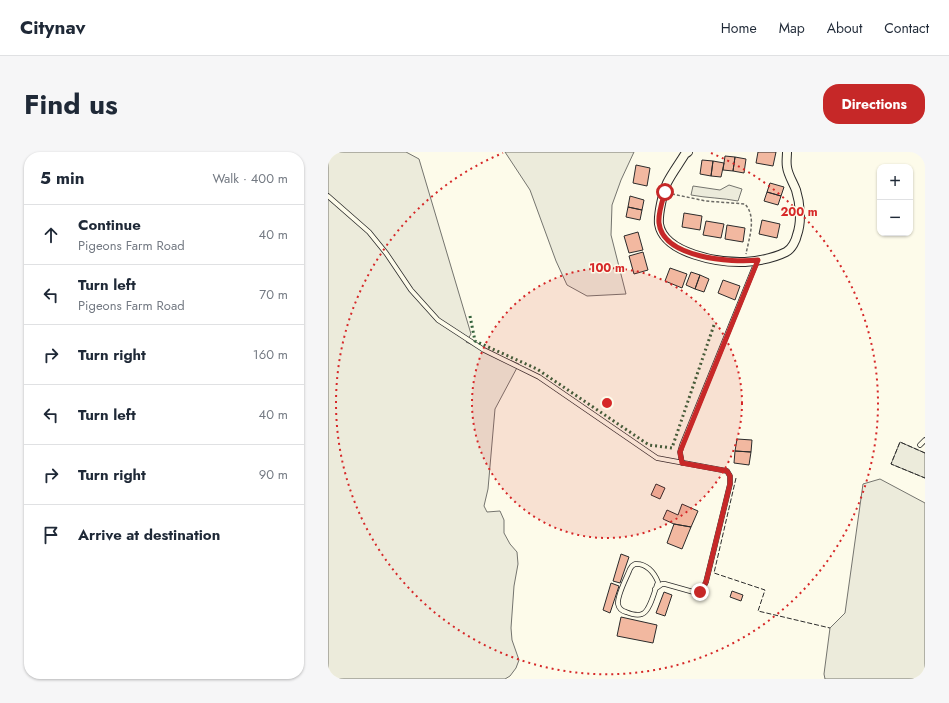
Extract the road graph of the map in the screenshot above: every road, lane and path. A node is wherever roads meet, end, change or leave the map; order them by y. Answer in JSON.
{"nodes":[{"id":1,"x":688,"y":152,"type":"edge"},
{"id":2,"x":787,"y":152,"type":"edge"},
{"id":3,"x":665,"y":192,"type":"junction"},
{"id":4,"x":328,"y":196,"type":"edge"},
{"id":5,"x":758,"y":260,"type":"junction"},
{"id":6,"x":745,"y":262,"type":"junction"},
{"id":7,"x":925,"y":440,"type":"edge"},
{"id":8,"x":920,"y":445,"type":"dead end"},
{"id":9,"x":682,"y":463,"type":"junction"},
{"id":10,"x":656,"y":589,"type":"junction"}],
"edges":[{"from":1,"to":3,"type":"street"},
{"from":2,"to":5,"type":"street"},
{"from":3,"to":6,"type":"street"},
{"from":3,"to":6,"type":"path"},
{"from":4,"to":9,"type":"lane"},
{"from":5,"to":6,"type":"street"},
{"from":5,"to":9,"type":"lane"},
{"from":7,"to":8,"type":"lane"},
{"from":9,"to":10,"type":"lane"},
{"from":10,"to":10,"type":"lane"}]}
